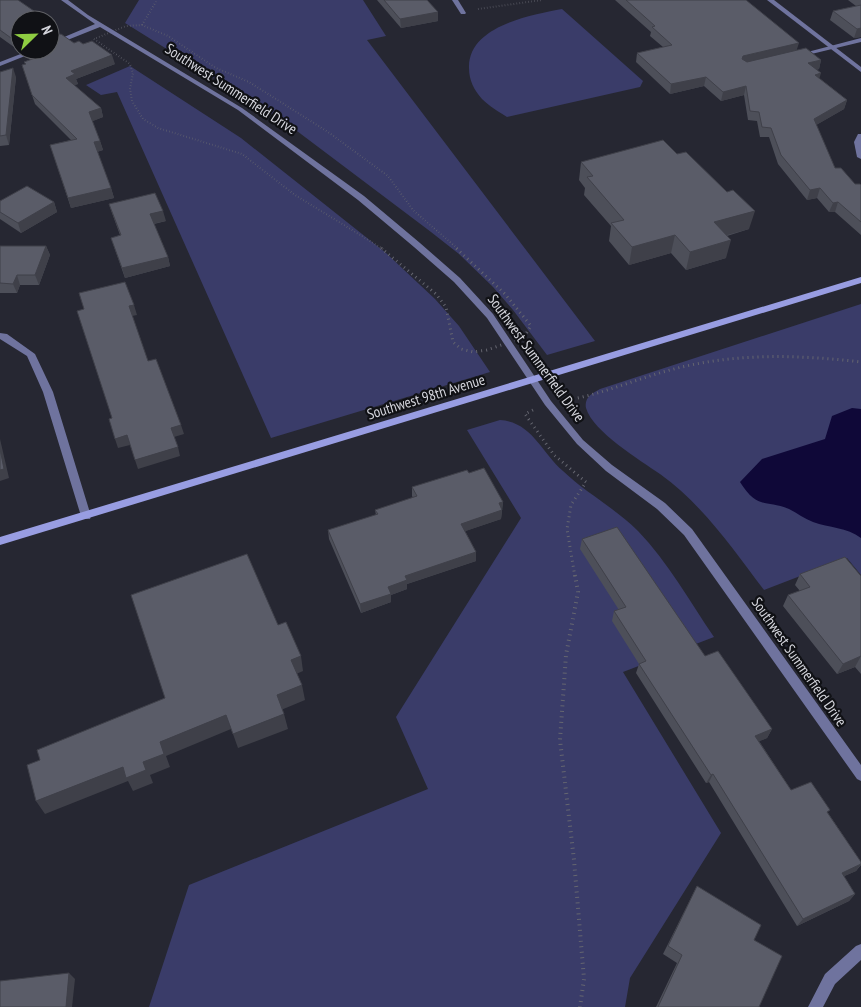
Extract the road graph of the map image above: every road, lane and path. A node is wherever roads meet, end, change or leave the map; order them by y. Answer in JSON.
{"nodes":[{"id":1,"x":64,"y":0,"type":"edge"},
{"id":2,"x":157,"y":0,"type":"edge"},
{"id":3,"x":455,"y":0,"type":"edge"},
{"id":4,"x":542,"y":0,"type":"edge"},
{"id":5,"x":770,"y":0,"type":"edge"},
{"id":6,"x":463,"y":13,"type":"joint"},
{"id":7,"x":101,"y":24,"type":"junction"},
{"id":8,"x":142,"y":25,"type":"dead end"},
{"id":9,"x":861,"y":40,"type":"edge"},
{"id":10,"x":60,"y":41,"type":"edge"},
{"id":11,"x":832,"y":47,"type":"junction"},
{"id":12,"x":793,"y":56,"type":"edge"},
{"id":13,"x":861,"y":70,"type":"edge"},
{"id":14,"x":861,"y":136,"type":"edge"},
{"id":15,"x":861,"y":157,"type":"edge"},
{"id":16,"x":861,"y":280,"type":"edge"},
{"id":17,"x":0,"y":336,"type":"edge"},
{"id":18,"x":861,"y":362,"type":"edge"},
{"id":19,"x":533,"y":380,"type":"junction"},
{"id":20,"x":548,"y":403,"type":"junction"},
{"id":21,"x":86,"y":516,"type":"junction"},
{"id":22,"x":0,"y":541,"type":"edge"},
{"id":23,"x":861,"y":775,"type":"edge"},
{"id":24,"x":861,"y":951,"type":"edge"},
{"id":25,"x":580,"y":1007,"type":"edge"},
{"id":26,"x":815,"y":1007,"type":"edge"}],
"edges":[{"from":1,"to":7,"type":"street","name":"Southwest Summerfield Drive"},
{"from":2,"to":8,"type":"path"},
{"from":3,"to":6,"type":"street"},
{"from":4,"to":6,"type":"path"},
{"from":5,"to":11,"type":"street"},
{"from":7,"to":10,"type":"street"},
{"from":7,"to":19,"type":"street","name":"Southwest Summerfield Drive"},
{"from":9,"to":11,"type":"street"},
{"from":11,"to":12,"type":"street"},
{"from":11,"to":13,"type":"street"},
{"from":14,"to":15,"type":"street"},
{"from":16,"to":19,"type":"street","name":"Southwest 98th Avenue"},
{"from":17,"to":21,"type":"street"},
{"from":18,"to":20,"type":"path"},
{"from":19,"to":20,"type":"street","name":"Southwest Summerfield Drive"},
{"from":19,"to":21,"type":"street","name":"Southwest 98th Avenue"},
{"from":20,"to":23,"type":"street","name":"Southwest Summerfield Drive"},
{"from":20,"to":25,"type":"path"},
{"from":21,"to":22,"type":"street","name":"Southwest 98th Avenue"},
{"from":24,"to":26,"type":"street"}]}
